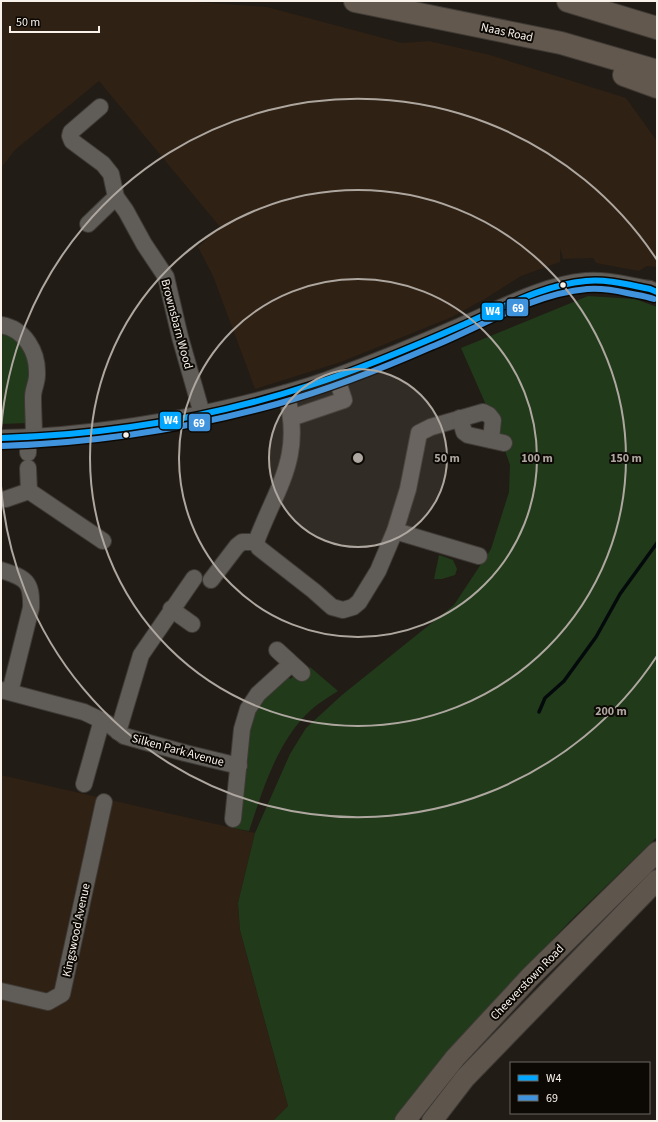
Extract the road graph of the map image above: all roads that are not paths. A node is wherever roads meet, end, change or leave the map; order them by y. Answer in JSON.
{"nodes":[{"id":1,"x":355,"y":1,"type":"edge"},
{"id":2,"x":568,"y":1,"type":"edge"},
{"id":3,"x":446,"y":19,"type":"junction"},
{"id":4,"x":657,"y":28,"type":"edge"},
{"id":5,"x":657,"y":71,"type":"edge"},
{"id":6,"x":657,"y":87,"type":"edge"},
{"id":7,"x":100,"y":107,"type":"dead end"},
{"id":8,"x":116,"y":197,"type":"junction"},
{"id":9,"x":88,"y":224,"type":"dead end"},
{"id":10,"x":657,"y":292,"type":"edge"},
{"id":11,"x":1,"y":325,"type":"edge"},
{"id":12,"x":339,"y":385,"type":"dead end"},
{"id":13,"x":286,"y":393,"type":"junction"},
{"id":14,"x":202,"y":414,"type":"junction"},
{"id":15,"x":291,"y":418,"type":"junction"},
{"id":16,"x":460,"y":418,"type":"junction"},
{"id":17,"x":1,"y":438,"type":"edge"},
{"id":18,"x":29,"y":449,"type":"junction"},
{"id":19,"x":29,"y":491,"type":"junction"},
{"id":20,"x":6,"y":499,"type":"dead end"},
{"id":21,"x":395,"y":530,"type":"junction"},
{"id":22,"x":103,"y":541,"type":"dead end"},
{"id":23,"x":256,"y":542,"type":"junction"},
{"id":24,"x":479,"y":556,"type":"dead end"},
{"id":25,"x":1,"y":570,"type":"edge"},
{"id":26,"x":194,"y":578,"type":"dead end"},
{"id":27,"x":211,"y":580,"type":"dead end"},
{"id":28,"x":171,"y":609,"type":"junction"},
{"id":29,"x":192,"y":624,"type":"dead end"},
{"id":30,"x":277,"y":650,"type":"dead end"},
{"id":31,"x":5,"y":691,"type":"edge"},
{"id":32,"x":102,"y":720,"type":"junction"},
{"id":33,"x":118,"y":732,"type":"junction"},
{"id":34,"x":239,"y":766,"type":"junction"},
{"id":35,"x":84,"y":784,"type":"dead end"},
{"id":36,"x":104,"y":802,"type":"dead end"},
{"id":37,"x":233,"y":819,"type":"dead end"},
{"id":38,"x":657,"y":852,"type":"edge"},
{"id":39,"x":657,"y":880,"type":"edge"},
{"id":40,"x":1,"y":991,"type":"edge"},
{"id":41,"x":405,"y":1121,"type":"edge"},
{"id":42,"x":432,"y":1121,"type":"edge"}],
"edges":[{"from":1,"to":3,"type":"highway","name":"Naas Road"},
{"from":2,"to":4,"type":"highway"},
{"from":3,"to":5,"type":"highway","name":"Naas Road"},
{"from":3,"to":6,"type":"highway"},
{"from":7,"to":8,"type":"street","name":"Brownsbarn Wood"},
{"from":8,"to":9,"type":"street"},
{"from":8,"to":14,"type":"street","name":"Brownsbarn Wood"},
{"from":10,"to":13,"type":"street"},
{"from":11,"to":18,"type":"street"},
{"from":12,"to":15,"type":"street"},
{"from":13,"to":14,"type":"street"},
{"from":13,"to":15,"type":"street"},
{"from":14,"to":18,"type":"street"},
{"from":15,"to":23,"type":"street"},
{"from":16,"to":16,"type":"street"},
{"from":16,"to":21,"type":"street"},
{"from":17,"to":18,"type":"street"},
{"from":18,"to":19,"type":"street"},
{"from":19,"to":20,"type":"street"},
{"from":19,"to":22,"type":"street"},
{"from":21,"to":23,"type":"street"},
{"from":21,"to":24,"type":"street"},
{"from":23,"to":27,"type":"street"},
{"from":25,"to":31,"type":"street","name":"Silken Park Avenue"},
{"from":26,"to":28,"type":"street","name":"Silken Park Avenue"},
{"from":28,"to":29,"type":"street"},
{"from":28,"to":33,"type":"street","name":"Silken Park Avenue"},
{"from":30,"to":34,"type":"street"},
{"from":31,"to":32,"type":"street","name":"Silken Park Avenue"},
{"from":32,"to":33,"type":"street","name":"Silken Park Avenue"},
{"from":32,"to":35,"type":"street"},
{"from":33,"to":34,"type":"street","name":"Silken Park Avenue"},
{"from":34,"to":37,"type":"street"},
{"from":36,"to":40,"type":"street","name":"Kingswood Avenue"},
{"from":38,"to":41,"type":"main road","name":"Cheeverstown Road"},
{"from":39,"to":42,"type":"main road","name":"Cheeverstown Road"}]}
